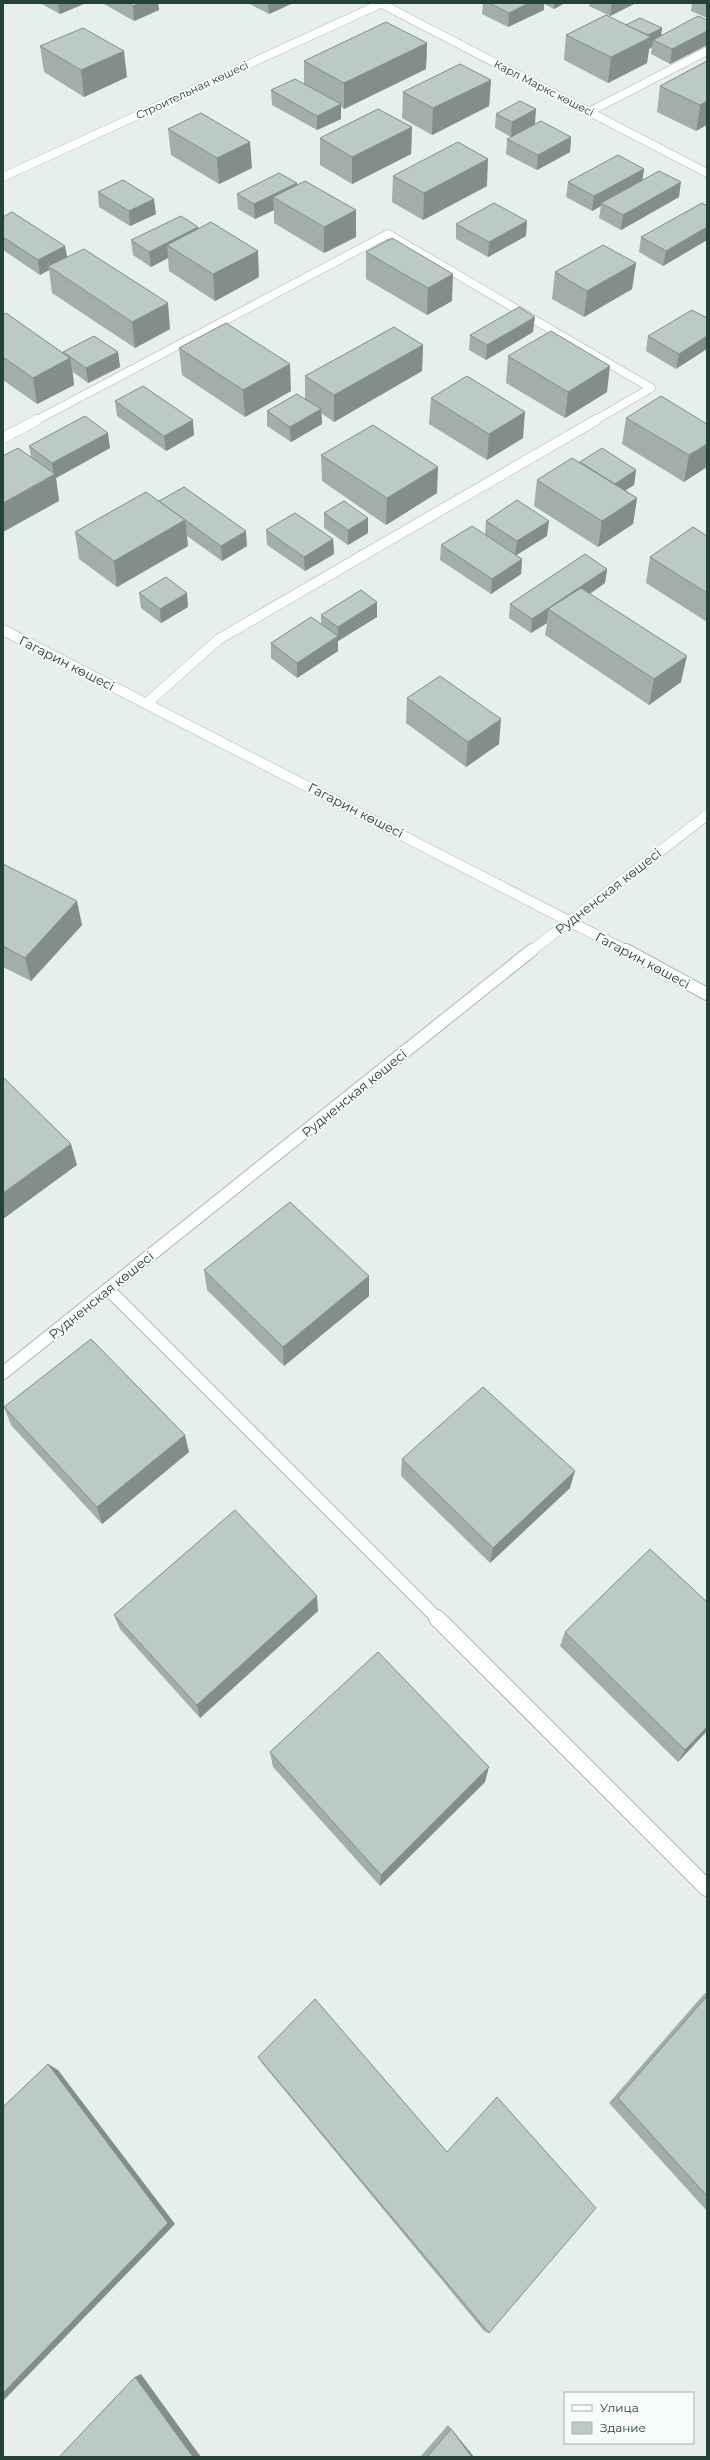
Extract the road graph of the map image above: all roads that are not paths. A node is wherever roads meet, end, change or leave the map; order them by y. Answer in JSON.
{"nodes":[{"id":1,"x":381,"y":3,"type":"edge"},
{"id":2,"x":707,"y":51,"type":"edge"},
{"id":3,"x":589,"y":112,"type":"junction"},
{"id":4,"x":707,"y":173,"type":"edge"},
{"id":5,"x":3,"y":177,"type":"edge"},
{"id":6,"x":3,"y":438,"type":"edge"},
{"id":7,"x":3,"y":630,"type":"edge"},
{"id":8,"x":147,"y":703,"type":"junction"},
{"id":9,"x":707,"y":815,"type":"edge"},
{"id":10,"x":570,"y":920,"type":"junction"},
{"id":11,"x":707,"y":994,"type":"edge"},
{"id":12,"x":108,"y":1289,"type":"junction"},
{"id":13,"x":3,"y":1373,"type":"edge"},
{"id":14,"x":707,"y":1888,"type":"edge"}],
"edges":[{"from":1,"to":3,"type":"street","name":"Карл Маркс көшесі"},
{"from":1,"to":5,"type":"street","name":"Строительная көшесі"},
{"from":2,"to":3,"type":"street"},
{"from":3,"to":4,"type":"street","name":"Карл Маркс көшесі"},
{"from":6,"to":8,"type":"street"},
{"from":7,"to":8,"type":"street","name":"Гагарин көшесі"},
{"from":8,"to":10,"type":"street","name":"Гагарин көшесі"},
{"from":9,"to":10,"type":"street","name":"Рудненская көшесі"},
{"from":10,"to":11,"type":"street","name":"Гагарин көшесі"},
{"from":10,"to":12,"type":"street","name":"Рудненская көшесі"},
{"from":12,"to":13,"type":"street","name":"Рудненская көшесі"},
{"from":12,"to":14,"type":"street"}]}
